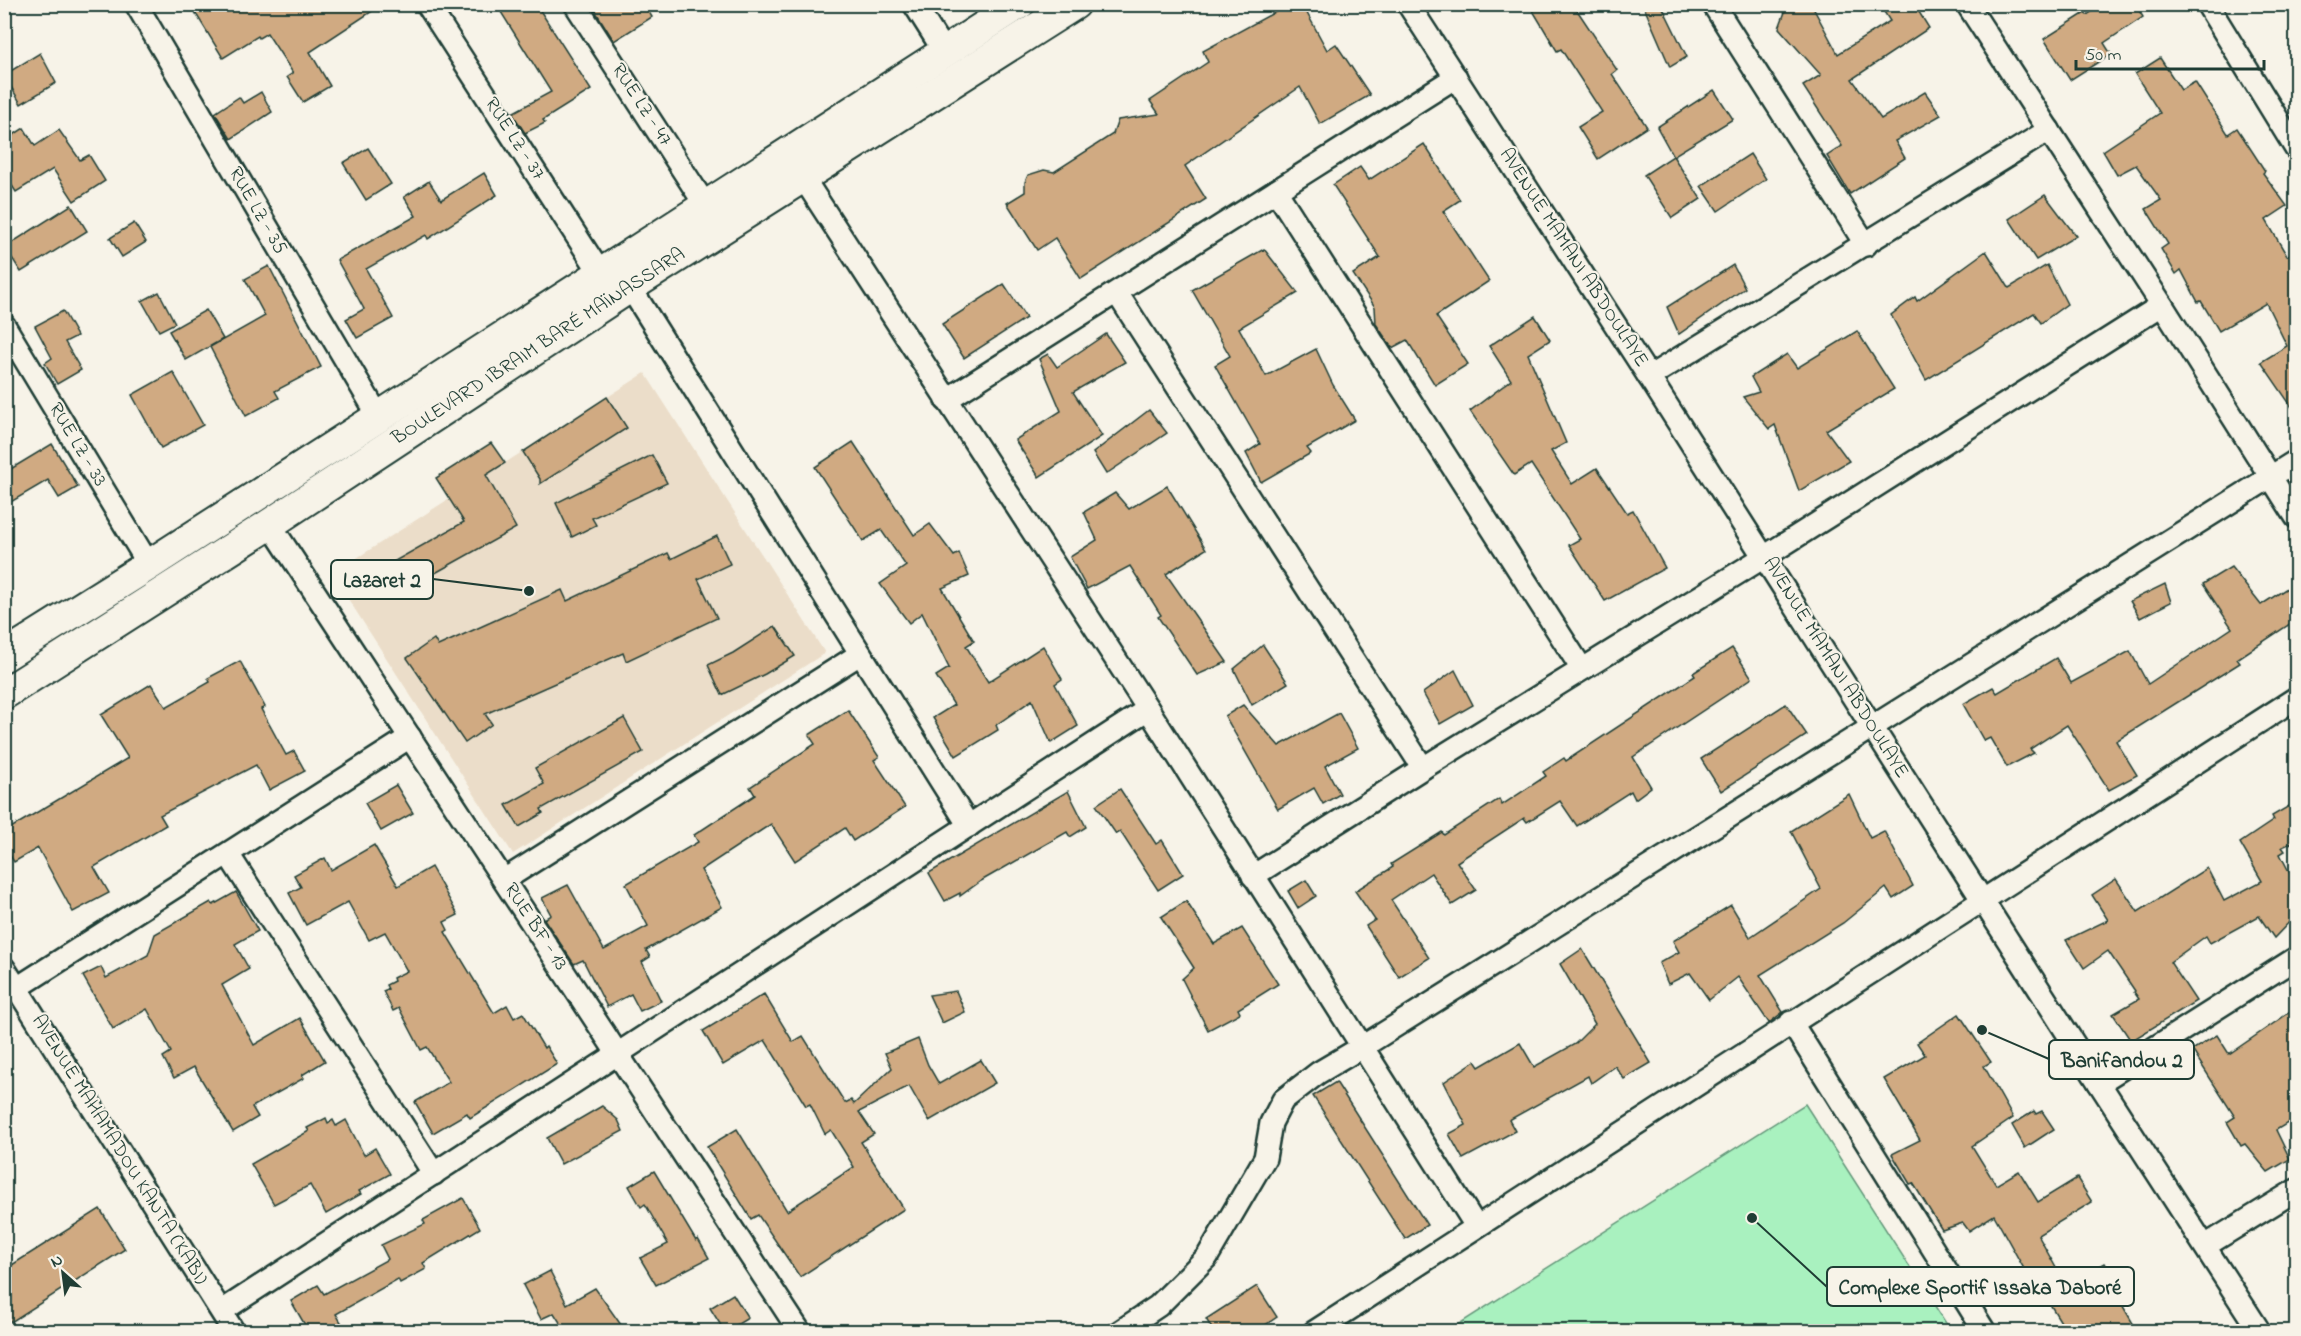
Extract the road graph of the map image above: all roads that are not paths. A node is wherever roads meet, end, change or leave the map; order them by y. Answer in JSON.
{"nodes":[{"id":1,"x":136,"y":4,"type":"edge"},
{"id":2,"x":427,"y":4,"type":"edge"},
{"id":3,"x":575,"y":4,"type":"edge"},
{"id":4,"x":914,"y":4,"type":"edge"},
{"id":5,"x":1019,"y":4,"type":"edge"},
{"id":6,"x":1075,"y":4,"type":"edge"},
{"id":7,"x":1408,"y":4,"type":"edge"},
{"id":8,"x":1713,"y":4,"type":"edge"},
{"id":9,"x":1967,"y":4,"type":"edge"},
{"id":10,"x":2207,"y":4,"type":"edge"},
{"id":11,"x":945,"y":52,"type":"junction"},
{"id":12,"x":1456,"y":77,"type":"junction"},
{"id":13,"x":2049,"y":130,"type":"junction"},
{"id":14,"x":2296,"y":149,"type":"edge"},
{"id":15,"x":802,"y":176,"type":"junction"},
{"id":16,"x":1276,"y":191,"type":"junction"},
{"id":17,"x":706,"y":206,"type":"junction"},
{"id":18,"x":1866,"y":245,"type":"junction"},
{"id":19,"x":600,"y":274,"type":"junction"},
{"id":20,"x":630,"y":287,"type":"junction"},
{"id":21,"x":1117,"y":293,"type":"junction"},
{"id":22,"x":2162,"y":305,"type":"junction"},
{"id":23,"x":4,"y":325,"type":"edge"},
{"id":24,"x":1649,"y":377,"type":"junction"},
{"id":25,"x":946,"y":400,"type":"junction"},
{"id":26,"x":379,"y":417,"type":"junction"},
{"id":27,"x":2296,"y":461,"type":"edge"},
{"id":28,"x":2272,"y":476,"type":"junction"},
{"id":29,"x":2296,"y":517,"type":"edge"},
{"id":30,"x":270,"y":524,"type":"junction"},
{"id":31,"x":1764,"y":557,"type":"junction"},
{"id":32,"x":149,"y":565,"type":"junction"},
{"id":33,"x":860,"y":654,"type":"junction"},
{"id":34,"x":4,"y":656,"type":"edge"},
{"id":35,"x":1582,"y":669,"type":"junction"},
{"id":36,"x":4,"y":694,"type":"edge"},
{"id":37,"x":2296,"y":698,"type":"edge"},
{"id":38,"x":1148,"y":709,"type":"junction"},
{"id":39,"x":1872,"y":728,"type":"junction"},
{"id":40,"x":410,"y":737,"type":"junction"},
{"id":41,"x":1423,"y":768,"type":"junction"},
{"id":42,"x":969,"y":825,"type":"junction"},
{"id":43,"x":228,"y":854,"type":"junction"},
{"id":44,"x":1253,"y":876,"type":"junction"},
{"id":45,"x":504,"y":880,"type":"junction"},
{"id":46,"x":1983,"y":899,"type":"junction"},
{"id":47,"x":2296,"y":958,"type":"edge"},
{"id":48,"x":4,"y":968,"type":"edge"},
{"id":49,"x":17,"y":988,"type":"junction"},
{"id":50,"x":1791,"y":1022,"type":"junction"},
{"id":51,"x":1362,"y":1047,"type":"junction"},
{"id":52,"x":618,"y":1054,"type":"junction"},
{"id":53,"x":2099,"y":1083,"type":"junction"},
{"id":54,"x":434,"y":1174,"type":"junction"},
{"id":55,"x":2296,"y":1190,"type":"edge"},
{"id":56,"x":1476,"y":1226,"type":"junction"},
{"id":57,"x":2205,"y":1246,"type":"junction"},
{"id":58,"x":222,"y":1311,"type":"junction"},
{"id":59,"x":1314,"y":1331,"type":"edge"},
{"id":60,"x":234,"y":1332,"type":"edge"},
{"id":61,"x":800,"y":1332,"type":"edge"},
{"id":62,"x":1119,"y":1332,"type":"edge"},
{"id":63,"x":1985,"y":1332,"type":"edge"},
{"id":64,"x":2260,"y":1332,"type":"edge"}],
"edges":[{"from":1,"to":26,"type":"street","name":"RUE LZ - 35"},
{"from":2,"to":19,"type":"street","name":"RUE LZ - 37"},
{"from":3,"to":17,"type":"street","name":"RUE LZ - 47"},
{"from":4,"to":11,"type":"street"},
{"from":5,"to":11,"type":"main road","name":"BOULEVARD IBRAIM BARÉ MAÏNASSARA"},
{"from":6,"to":15,"type":"main road","name":"BOULEVARD IBRAIM BARÉ MAÏNASSARA"},
{"from":7,"to":12,"type":"street","name":"AVENUE MAMANI ABDOULAYE"},
{"from":8,"to":18,"type":"street"},
{"from":9,"to":13,"type":"street"},
{"from":10,"to":14,"type":"street"},
{"from":11,"to":17,"type":"main road","name":"BOULEVARD IBRAIM BARÉ MAÏNASSARA"},
{"from":12,"to":16,"type":"street"},
{"from":12,"to":24,"type":"street","name":"AVENUE MAMANI ABDOULAYE"},
{"from":13,"to":18,"type":"street"},
{"from":13,"to":22,"type":"street"},
{"from":15,"to":20,"type":"main road","name":"BOULEVARD IBRAIM BARÉ MAÏNASSARA"},
{"from":15,"to":25,"type":"street"},
{"from":16,"to":21,"type":"street"},
{"from":16,"to":35,"type":"street"},
{"from":17,"to":19,"type":"main road","name":"BOULEVARD IBRAIM BARÉ MAÏNASSARA"},
{"from":18,"to":24,"type":"street"},
{"from":19,"to":26,"type":"main road","name":"BOULEVARD IBRAIM BARÉ MAÏNASSARA"},
{"from":20,"to":30,"type":"main road","name":"BOULEVARD IBRAIM BARÉ MAÏNASSARA"},
{"from":20,"to":33,"type":"street"},
{"from":21,"to":25,"type":"street"},
{"from":21,"to":41,"type":"street"},
{"from":22,"to":28,"type":"street"},
{"from":22,"to":31,"type":"street"},
{"from":23,"to":32,"type":"street","name":"RUE LZ - 33"},
{"from":24,"to":31,"type":"street","name":"AVENUE MAMANI ABDOULAYE"},
{"from":25,"to":38,"type":"street"},
{"from":26,"to":32,"type":"main road","name":"BOULEVARD IBRAIM BARÉ MAÏNASSARA"},
{"from":27,"to":28,"type":"street"},
{"from":28,"to":29,"type":"street"},
{"from":28,"to":39,"type":"street"},
{"from":30,"to":36,"type":"main road","name":"BOULEVARD IBRAIM BARÉ MAÏNASSARA"},
{"from":30,"to":40,"type":"street","name":"RUE BF - 13"},
{"from":31,"to":35,"type":"street"},
{"from":31,"to":39,"type":"street","name":"AVENUE MAMANI ABDOULAYE"},
{"from":32,"to":34,"type":"main road","name":"BOULEVARD IBRAIM BARÉ MAÏNASSARA"},
{"from":33,"to":42,"type":"street"},
{"from":33,"to":45,"type":"street"},
{"from":35,"to":41,"type":"street"},
{"from":37,"to":46,"type":"street"},
{"from":38,"to":42,"type":"street"},
{"from":38,"to":44,"type":"street"},
{"from":39,"to":46,"type":"street","name":"AVENUE MAMANI ABDOULAYE"},
{"from":39,"to":51,"type":"street"},
{"from":40,"to":43,"type":"street"},
{"from":40,"to":45,"type":"street","name":"RUE BF - 13"},
{"from":41,"to":44,"type":"street"},
{"from":42,"to":52,"type":"street"},
{"from":43,"to":49,"type":"street"},
{"from":43,"to":54,"type":"street"},
{"from":44,"to":51,"type":"street"},
{"from":45,"to":52,"type":"street","name":"RUE BF - 13"},
{"from":46,"to":50,"type":"street"},
{"from":46,"to":53,"type":"street","name":"AVENUE MAMANI ABDOULAYE"},
{"from":47,"to":53,"type":"street"},
{"from":48,"to":49,"type":"street","name":"AVENUE MAHAMADOU KANTA (KABI)"},
{"from":49,"to":58,"type":"street","name":"AVENUE MAHAMADOU KANTA (KABI)"},
{"from":50,"to":56,"type":"street"},
{"from":50,"to":63,"type":"street"},
{"from":51,"to":56,"type":"street"},
{"from":51,"to":62,"type":"street"},
{"from":52,"to":54,"type":"street"},
{"from":52,"to":61,"type":"street","name":"RUE BF - 13"},
{"from":53,"to":57,"type":"street","name":"AVENUE MAMANI ABDOULAYE"},
{"from":54,"to":58,"type":"street"},
{"from":55,"to":57,"type":"street"},
{"from":56,"to":59,"type":"street"},
{"from":57,"to":64,"type":"street","name":"AVENUE MAMANI ABDOULAYE"},
{"from":58,"to":60,"type":"street","name":"AVENUE MAHAMADOU KANTA (KABI)"}]}
